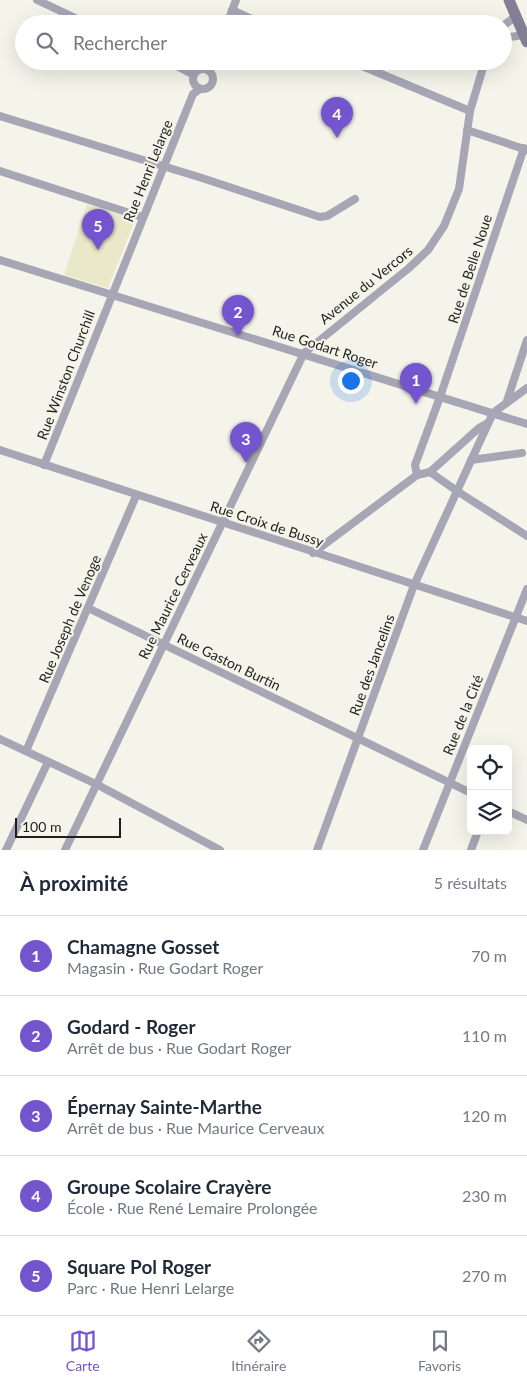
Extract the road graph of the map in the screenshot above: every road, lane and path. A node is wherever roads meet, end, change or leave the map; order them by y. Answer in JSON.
{"nodes":[{"id":1,"x":37,"y":0,"type":"edge"},
{"id":2,"x":236,"y":0,"type":"edge"},
{"id":3,"x":509,"y":0,"type":"edge"},
{"id":4,"x":232,"y":10,"type":"junction"},
{"id":5,"x":69,"y":15,"type":"edge"},
{"id":6,"x":230,"y":15,"type":"edge"},
{"id":7,"x":243,"y":15,"type":"edge"},
{"id":8,"x":516,"y":16,"type":"junction"},
{"id":9,"x":512,"y":19,"type":"edge"},
{"id":10,"x":512,"y":38,"type":"edge"},
{"id":11,"x":525,"y":39,"type":"edge"},
{"id":12,"x":184,"y":70,"type":"edge"},
{"id":13,"x":201,"y":70,"type":"edge"},
{"id":14,"x":208,"y":70,"type":"edge"},
{"id":15,"x":372,"y":70,"type":"edge"},
{"id":16,"x":483,"y":70,"type":"edge"},
{"id":17,"x":194,"y":75,"type":"junction"},
{"id":18,"x":200,"y":88,"type":"junction"},
{"id":19,"x":470,"y":111,"type":"junction"},
{"id":20,"x":0,"y":116,"type":"edge"},
{"id":21,"x":467,"y":130,"type":"junction"},
{"id":22,"x":525,"y":149,"type":"edge"},
{"id":23,"x":162,"y":166,"type":"junction"},
{"id":24,"x":0,"y":171,"type":"edge"},
{"id":25,"x":354,"y":199,"type":"dead end"},
{"id":26,"x":142,"y":217,"type":"junction"},
{"id":27,"x":0,"y":260,"type":"edge"},
{"id":28,"x":112,"y":293,"type":"junction"},
{"id":29,"x":527,"y":340,"type":"edge"},
{"id":30,"x":304,"y":353,"type":"junction"},
{"id":31,"x":527,"y":388,"type":"edge"},
{"id":32,"x":440,"y":397,"type":"junction"},
{"id":33,"x":507,"y":401,"type":"junction"},
{"id":34,"x":493,"y":413,"type":"junction"},
{"id":35,"x":488,"y":423,"type":"junction"},
{"id":36,"x":527,"y":424,"type":"edge"},
{"id":37,"x":0,"y":450,"type":"edge"},
{"id":38,"x":522,"y":453,"type":"dead end"},
{"id":39,"x":471,"y":460,"type":"junction"},
{"id":40,"x":44,"y":465,"type":"junction"},
{"id":41,"x":430,"y":472,"type":"junction"},
{"id":42,"x":417,"y":475,"type":"junction"},
{"id":43,"x":457,"y":491,"type":"junction"},
{"id":44,"x":136,"y":496,"type":"junction"},
{"id":45,"x":222,"y":523,"type":"junction"},
{"id":46,"x":527,"y":536,"type":"edge"},
{"id":47,"x":313,"y":553,"type":"junction"},
{"id":48,"x":414,"y":585,"type":"junction"},
{"id":49,"x":527,"y":589,"type":"edge"},
{"id":50,"x":88,"y":608,"type":"junction"},
{"id":51,"x":516,"y":618,"type":"junction"},
{"id":52,"x":527,"y":621,"type":"edge"},
{"id":53,"x":163,"y":643,"type":"junction"},
{"id":54,"x":0,"y":739,"type":"edge"},
{"id":55,"x":358,"y":739,"type":"junction"},
{"id":56,"x":26,"y":752,"type":"junction"},
{"id":57,"x":48,"y":762,"type":"junction"},
{"id":58,"x":450,"y":783,"type":"junction"},
{"id":59,"x":96,"y":784,"type":"junction"},
{"id":60,"x":467,"y":791,"type":"edge"},
{"id":61,"x":512,"y":813,"type":"edge"},
{"id":62,"x":527,"y":820,"type":"edge"},
{"id":63,"x":477,"y":835,"type":"edge"},
{"id":64,"x":6,"y":850,"type":"edge"},
{"id":65,"x":65,"y":850,"type":"edge"},
{"id":66,"x":220,"y":850,"type":"edge"},
{"id":67,"x":317,"y":850,"type":"edge"},
{"id":68,"x":423,"y":850,"type":"edge"},
{"id":69,"x":471,"y":850,"type":"edge"}],
"edges":[{"from":1,"to":5,"type":"street"},
{"from":2,"to":4,"type":"street"},
{"from":3,"to":8,"type":"street"},
{"from":4,"to":6,"type":"street"},
{"from":4,"to":7,"type":"street"},
{"from":8,"to":9,"type":"street"},
{"from":8,"to":11,"type":"street"},
{"from":10,"to":11,"type":"street"},
{"from":12,"to":17,"type":"street"},
{"from":13,"to":17,"type":"street"},
{"from":14,"to":18,"type":"street"},
{"from":15,"to":19,"type":"street"},
{"from":16,"to":19,"type":"street","name":"Avenue du Vercors"},
{"from":17,"to":18,"type":"street"},
{"from":18,"to":23,"type":"street","name":"Rue Henri Lelarge"},
{"from":19,"to":21,"type":"street","name":"Avenue du Vercors"},
{"from":20,"to":23,"type":"street"},
{"from":21,"to":22,"type":"street"},
{"from":21,"to":30,"type":"street","name":"Avenue du Vercors"},
{"from":22,"to":32,"type":"street","name":"Rue de Belle Noue"},
{"from":23,"to":25,"type":"street"},
{"from":23,"to":26,"type":"street","name":"Rue Henri Lelarge"},
{"from":24,"to":26,"type":"street"},
{"from":26,"to":28,"type":"street","name":"Rue Henri Lelarge"},
{"from":27,"to":28,"type":"street","name":"Rue Godart Roger"},
{"from":28,"to":30,"type":"street","name":"Rue Godart Roger"},
{"from":28,"to":40,"type":"street","name":"Rue Winston Churchill"},
{"from":29,"to":33,"type":"street"},
{"from":30,"to":32,"type":"street","name":"Rue Godart Roger"},
{"from":30,"to":45,"type":"street","name":"Rue Maurice Cerveaux"},
{"from":31,"to":33,"type":"street"},
{"from":32,"to":34,"type":"street","name":"Rue Godart Roger"},
{"from":32,"to":42,"type":"street","name":"Rue de Belle Noue"},
{"from":33,"to":34,"type":"street"},
{"from":34,"to":35,"type":"street","name":"Rue des Jancelins"},
{"from":34,"to":36,"type":"street","name":"Rue Godart Roger"},
{"from":35,"to":39,"type":"street","name":"Rue des Jancelins"},
{"from":35,"to":41,"type":"street"},
{"from":37,"to":40,"type":"street","name":"Rue Croix de Bussy"},
{"from":38,"to":39,"type":"street"},
{"from":39,"to":43,"type":"street","name":"Rue des Jancelins"},
{"from":40,"to":44,"type":"street","name":"Rue Croix de Bussy"},
{"from":41,"to":42,"type":"street"},
{"from":41,"to":43,"type":"street"},
{"from":42,"to":47,"type":"street"},
{"from":43,"to":46,"type":"street"},
{"from":43,"to":48,"type":"street","name":"Rue des Jancelins"},
{"from":44,"to":45,"type":"street","name":"Rue Croix de Bussy"},
{"from":44,"to":50,"type":"street","name":"Rue Joseph de Venoge"},
{"from":45,"to":47,"type":"street","name":"Rue Croix de Bussy"},
{"from":45,"to":53,"type":"street","name":"Rue Maurice Cerveaux"},
{"from":47,"to":48,"type":"street","name":"Rue Croix de Bussy"},
{"from":48,"to":51,"type":"street","name":"Rue Croix de Bussy"},
{"from":48,"to":55,"type":"street","name":"Rue des Jancelins"},
{"from":49,"to":51,"type":"street","name":"Rue de la Cité"},
{"from":50,"to":53,"type":"street","name":"Rue Gaston Burtin"},
{"from":50,"to":56,"type":"street","name":"Rue Joseph de Venoge"},
{"from":51,"to":52,"type":"street","name":"Rue Croix de Bussy"},
{"from":51,"to":58,"type":"street","name":"Rue de la Cité"},
{"from":53,"to":55,"type":"street","name":"Rue Gaston Burtin"},
{"from":53,"to":59,"type":"street","name":"Rue Maurice Cerveaux"},
{"from":54,"to":56,"type":"street"},
{"from":55,"to":58,"type":"street","name":"Rue Gaston Burtin"},
{"from":55,"to":67,"type":"street","name":"Rue des Jancelins"},
{"from":56,"to":57,"type":"street"},
{"from":57,"to":59,"type":"street"},
{"from":57,"to":64,"type":"street"},
{"from":58,"to":60,"type":"street","name":"Rue Gaston Burtin"},
{"from":58,"to":68,"type":"street","name":"Rue de la Cité"},
{"from":59,"to":65,"type":"street","name":"Rue Maurice Cerveaux"},
{"from":59,"to":66,"type":"street"},
{"from":61,"to":62,"type":"street"},
{"from":63,"to":69,"type":"street"}]}
